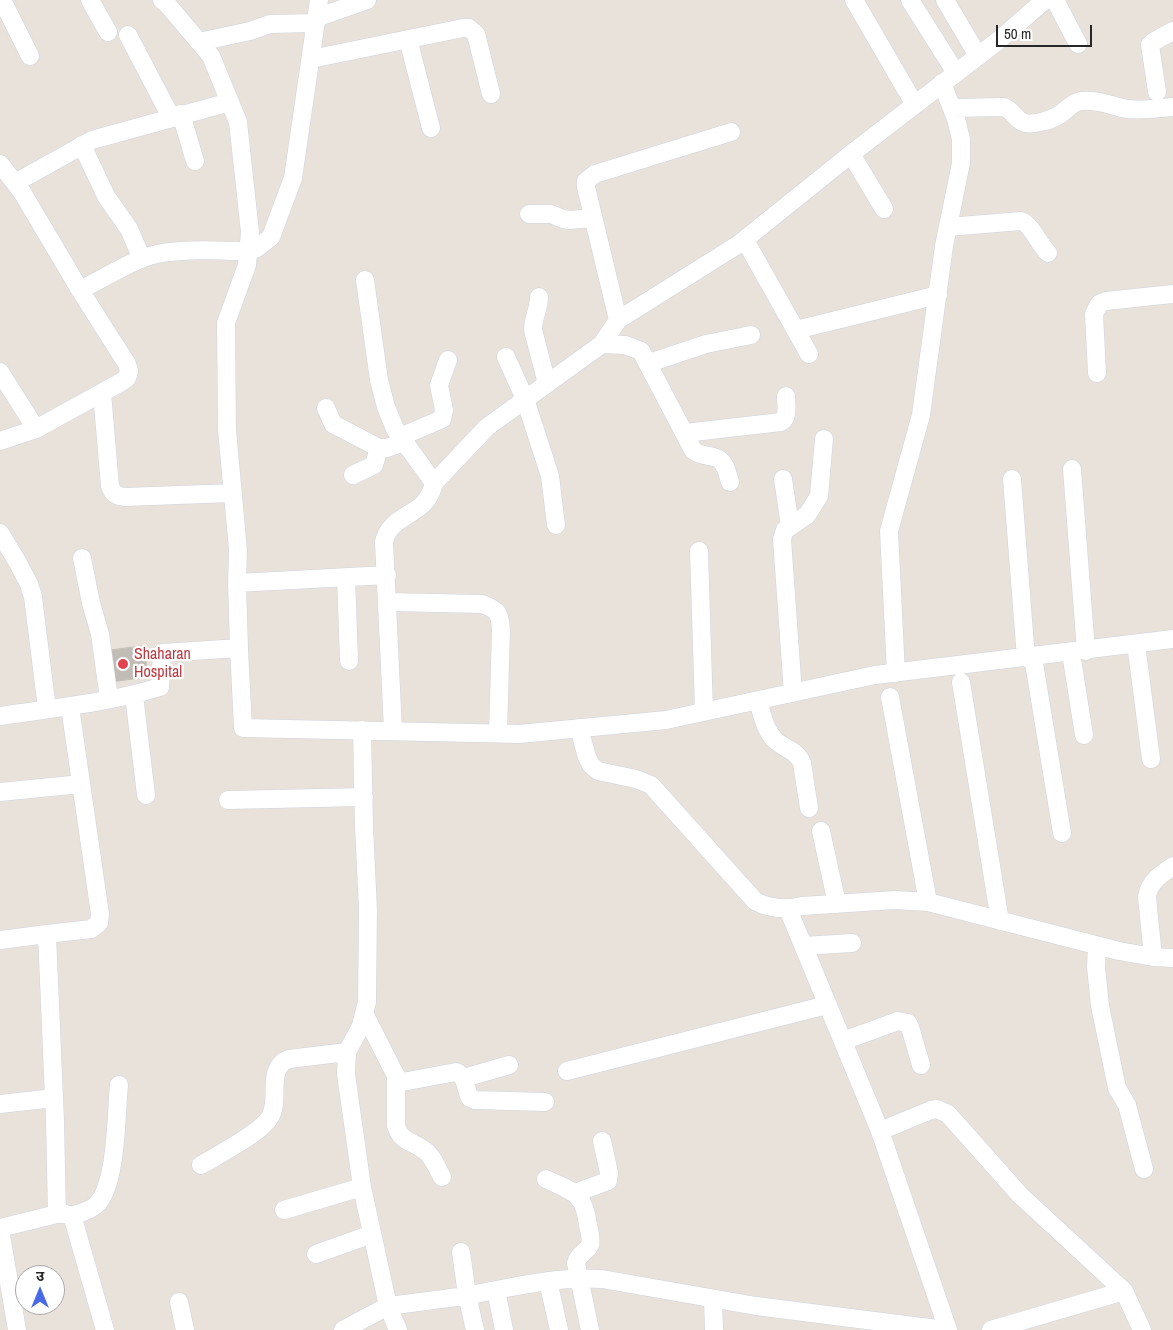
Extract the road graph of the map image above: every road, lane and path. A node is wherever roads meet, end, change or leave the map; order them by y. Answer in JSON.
{"nodes":[{"id":1,"x":2,"y":0,"type":"edge"},
{"id":2,"x":90,"y":0,"type":"edge"},
{"id":3,"x":162,"y":0,"type":"edge"},
{"id":4,"x":319,"y":0,"type":"edge"},
{"id":5,"x":367,"y":0,"type":"edge"},
{"id":6,"x":854,"y":0,"type":"edge"},
{"id":7,"x":910,"y":0,"type":"edge"},
{"id":8,"x":945,"y":0,"type":"edge"},
{"id":9,"x":1045,"y":0,"type":"edge"},
{"id":10,"x":1055,"y":0,"type":"edge"},
{"id":11,"x":316,"y":21,"type":"junction"},
{"id":12,"x":1173,"y":31,"type":"edge"},
{"id":13,"x":108,"y":32,"type":"dead end"},
{"id":14,"x":128,"y":35,"type":"dead end"},
{"id":15,"x":408,"y":39,"type":"junction"},
{"id":16,"x":199,"y":42,"type":"junction"},
{"id":17,"x":1078,"y":44,"type":"dead end"},
{"id":18,"x":30,"y":56,"type":"dead end"},
{"id":19,"x":978,"y":56,"type":"junction"},
{"id":20,"x":311,"y":59,"type":"junction"},
{"id":21,"x":949,"y":78,"type":"junction"},
{"id":22,"x":1157,"y":92,"type":"dead end"},
{"id":23,"x":491,"y":94,"type":"dead end"},
{"id":24,"x":230,"y":102,"type":"junction"},
{"id":25,"x":915,"y":105,"type":"junction"},
{"id":26,"x":1173,"y":107,"type":"edge"},
{"id":27,"x":952,"y":108,"type":"junction"},
{"id":28,"x":176,"y":116,"type":"junction"},
{"id":29,"x":431,"y":128,"type":"dead end"},
{"id":30,"x":731,"y":132,"type":"dead end"},
{"id":31,"x":82,"y":144,"type":"junction"},
{"id":32,"x":852,"y":154,"type":"junction"},
{"id":33,"x":195,"y":161,"type":"dead end"},
{"id":34,"x":0,"y":164,"type":"edge"},
{"id":35,"x":15,"y":183,"type":"junction"},
{"id":36,"x":884,"y":209,"type":"dead end"},
{"id":37,"x":529,"y":214,"type":"dead end"},
{"id":38,"x":594,"y":218,"type":"junction"},
{"id":39,"x":948,"y":227,"type":"junction"},
{"id":40,"x":745,"y":240,"type":"junction"},
{"id":41,"x":249,"y":251,"type":"junction"},
{"id":42,"x":1048,"y":253,"type":"dead end"},
{"id":43,"x":142,"y":259,"type":"junction"},
{"id":44,"x":365,"y":280,"type":"dead end"},
{"id":45,"x":80,"y":290,"type":"junction"},
{"id":46,"x":1173,"y":294,"type":"edge"},
{"id":47,"x":938,"y":295,"type":"junction"},
{"id":48,"x":539,"y":296,"type":"dead end"},
{"id":49,"x":618,"y":320,"type":"junction"},
{"id":50,"x":796,"y":330,"type":"junction"},
{"id":51,"x":752,"y":334,"type":"dead end"},
{"id":52,"x":602,"y":344,"type":"junction"},
{"id":53,"x":809,"y":354,"type":"dead end"},
{"id":54,"x":506,"y":357,"type":"dead end"},
{"id":55,"x":448,"y":360,"type":"dead end"},
{"id":56,"x":649,"y":363,"type":"junction"},
{"id":57,"x":0,"y":372,"type":"edge"},
{"id":58,"x":1097,"y":373,"type":"dead end"},
{"id":59,"x":547,"y":384,"type":"junction"},
{"id":60,"x":102,"y":393,"type":"junction"},
{"id":61,"x":786,"y":396,"type":"dead end"},
{"id":62,"x":525,"y":399,"type":"junction"},
{"id":63,"x":326,"y":408,"type":"dead end"},
{"id":64,"x":36,"y":429,"type":"junction"},
{"id":65,"x":685,"y":432,"type":"junction"},
{"id":66,"x":402,"y":439,"type":"junction"},
{"id":67,"x":824,"y":439,"type":"dead end"},
{"id":68,"x":0,"y":441,"type":"edge"},
{"id":69,"x":379,"y":448,"type":"junction"},
{"id":70,"x":1072,"y":469,"type":"dead end"},
{"id":71,"x":353,"y":475,"type":"dead end"},
{"id":72,"x":1012,"y":479,"type":"dead end"},
{"id":73,"x":783,"y":480,"type":"dead end"},
{"id":74,"x":730,"y":482,"type":"dead end"},
{"id":75,"x":434,"y":483,"type":"junction"},
{"id":76,"x":233,"y":493,"type":"junction"},
{"id":77,"x":556,"y":525,"type":"dead end"},
{"id":78,"x":790,"y":526,"type":"junction"},
{"id":79,"x":0,"y":533,"type":"edge"},
{"id":80,"x":699,"y":551,"type":"dead end"},
{"id":81,"x":82,"y":558,"type":"dead end"},
{"id":82,"x":387,"y":575,"type":"junction"},
{"id":83,"x":346,"y":578,"type":"junction"},
{"id":84,"x":237,"y":583,"type":"junction"},
{"id":85,"x":388,"y":602,"type":"junction"},
{"id":86,"x":1173,"y":640,"type":"edge"},
{"id":87,"x":1136,"y":644,"type":"junction"},
{"id":88,"x":239,"y":648,"type":"junction"},
{"id":89,"x":1079,"y":652,"type":"junction"},
{"id":90,"x":1030,"y":658,"type":"junction"},
{"id":91,"x":349,"y":661,"type":"dead end"},
{"id":92,"x":896,"y":673,"type":"junction"},
{"id":93,"x":961,"y":682,"type":"dead end"},
{"id":94,"x":793,"y":693,"type":"junction"},
{"id":95,"x":134,"y":695,"type":"junction"},
{"id":96,"x":890,"y":697,"type":"dead end"},
{"id":97,"x":109,"y":699,"type":"junction"},
{"id":98,"x":758,"y":701,"type":"junction"},
{"id":99,"x":70,"y":707,"type":"junction"},
{"id":100,"x":47,"y":709,"type":"junction"},
{"id":101,"x":704,"y":712,"type":"junction"},
{"id":102,"x":0,"y":716,"type":"edge"},
{"id":103,"x":580,"y":728,"type":"junction"},
{"id":104,"x":362,"y":730,"type":"junction"},
{"id":105,"x":394,"y":730,"type":"junction"},
{"id":106,"x":498,"y":733,"type":"junction"},
{"id":107,"x":1084,"y":735,"type":"dead end"},
{"id":108,"x":1151,"y":759,"type":"dead end"},
{"id":109,"x":81,"y":784,"type":"junction"},
{"id":110,"x":0,"y":792,"type":"edge"},
{"id":111,"x":146,"y":795,"type":"dead end"},
{"id":112,"x":364,"y":797,"type":"junction"},
{"id":113,"x":228,"y":800,"type":"dead end"},
{"id":114,"x":809,"y":808,"type":"dead end"},
{"id":115,"x":821,"y":831,"type":"dead end"},
{"id":116,"x":1062,"y":833,"type":"dead end"},
{"id":117,"x":1173,"y":866,"type":"edge"},
{"id":118,"x":928,"y":902,"type":"junction"},
{"id":119,"x":837,"y":904,"type":"junction"},
{"id":120,"x":788,"y":909,"type":"junction"},
{"id":121,"x":1000,"y":920,"type":"junction"},
{"id":122,"x":47,"y":934,"type":"junction"},
{"id":123,"x":0,"y":940,"type":"edge"},
{"id":124,"x":852,"y":943,"type":"dead end"},
{"id":125,"x":803,"y":946,"type":"junction"},
{"id":126,"x":1097,"y":946,"type":"junction"},
{"id":127,"x":1153,"y":957,"type":"junction"},
{"id":128,"x":1173,"y":958,"type":"edge"},
{"id":129,"x":828,"y":1005,"type":"junction"},
{"id":130,"x":365,"y":1015,"type":"junction"},
{"id":131,"x":843,"y":1041,"type":"junction"},
{"id":132,"x":347,"y":1052,"type":"junction"},
{"id":133,"x":509,"y":1065,"type":"dead end"},
{"id":134,"x":921,"y":1066,"type":"dead end"},
{"id":135,"x":567,"y":1071,"type":"dead end"},
{"id":136,"x":464,"y":1078,"type":"junction"},
{"id":137,"x":397,"y":1083,"type":"junction"},
{"id":138,"x":119,"y":1085,"type":"dead end"},
{"id":139,"x":54,"y":1098,"type":"junction"},
{"id":140,"x":545,"y":1102,"type":"dead end"},
{"id":141,"x":0,"y":1104,"type":"edge"},
{"id":142,"x":880,"y":1131,"type":"junction"},
{"id":143,"x":602,"y":1141,"type":"dead end"},
{"id":144,"x":201,"y":1165,"type":"dead end"},
{"id":145,"x":1144,"y":1169,"type":"dead end"},
{"id":146,"x":442,"y":1177,"type":"dead end"},
{"id":147,"x":546,"y":1180,"type":"dead end"},
{"id":148,"x":362,"y":1187,"type":"junction"},
{"id":149,"x":575,"y":1193,"type":"junction"},
{"id":150,"x":284,"y":1210,"type":"dead end"},
{"id":151,"x":64,"y":1215,"type":"junction"},
{"id":152,"x":0,"y":1228,"type":"edge"},
{"id":153,"x":372,"y":1234,"type":"junction"},
{"id":154,"x":461,"y":1252,"type":"dead end"},
{"id":155,"x":316,"y":1254,"type":"dead end"},
{"id":156,"x":578,"y":1278,"type":"junction"},
{"id":157,"x":548,"y":1281,"type":"junction"},
{"id":158,"x":496,"y":1290,"type":"junction"},
{"id":159,"x":1124,"y":1291,"type":"junction"},
{"id":160,"x":467,"y":1295,"type":"junction"},
{"id":161,"x":714,"y":1299,"type":"junction"},
{"id":162,"x":179,"y":1302,"type":"dead end"},
{"id":163,"x":388,"y":1306,"type":"junction"},
{"id":164,"x":17,"y":1330,"type":"edge"},
{"id":165,"x":105,"y":1330,"type":"edge"},
{"id":166,"x":185,"y":1330,"type":"edge"},
{"id":167,"x":343,"y":1330,"type":"edge"},
{"id":168,"x":398,"y":1330,"type":"edge"},
{"id":169,"x":475,"y":1330,"type":"edge"},
{"id":170,"x":504,"y":1330,"type":"edge"},
{"id":171,"x":559,"y":1330,"type":"edge"},
{"id":172,"x":590,"y":1330,"type":"edge"},
{"id":173,"x":714,"y":1330,"type":"edge"},
{"id":174,"x":947,"y":1330,"type":"edge"},
{"id":175,"x":991,"y":1330,"type":"edge"},
{"id":176,"x":1142,"y":1330,"type":"edge"}],
"edges":[{"from":1,"to":18,"type":"street"},
{"from":2,"to":13,"type":"street"},
{"from":3,"to":16,"type":"street"},
{"from":4,"to":11,"type":"street"},
{"from":5,"to":11,"type":"street"},
{"from":6,"to":25,"type":"street"},
{"from":7,"to":21,"type":"street"},
{"from":8,"to":19,"type":"street"},
{"from":9,"to":19,"type":"street"},
{"from":10,"to":17,"type":"street"},
{"from":11,"to":16,"type":"street"},
{"from":11,"to":20,"type":"street"},
{"from":12,"to":22,"type":"street"},
{"from":14,"to":28,"type":"street"},
{"from":15,"to":20,"type":"street"},
{"from":15,"to":23,"type":"street"},
{"from":15,"to":29,"type":"street"},
{"from":16,"to":24,"type":"street"},
{"from":19,"to":21,"type":"street"},
{"from":20,"to":41,"type":"street"},
{"from":21,"to":25,"type":"street"},
{"from":21,"to":27,"type":"street"},
{"from":24,"to":28,"type":"street"},
{"from":24,"to":41,"type":"street"},
{"from":25,"to":32,"type":"street"},
{"from":26,"to":27,"type":"street"},
{"from":27,"to":39,"type":"street"},
{"from":28,"to":31,"type":"street"},
{"from":28,"to":33,"type":"street"},
{"from":30,"to":38,"type":"street"},
{"from":31,"to":35,"type":"street"},
{"from":31,"to":43,"type":"street"},
{"from":32,"to":36,"type":"street"},
{"from":32,"to":40,"type":"street"},
{"from":34,"to":35,"type":"street"},
{"from":35,"to":45,"type":"street"},
{"from":37,"to":38,"type":"street"},
{"from":38,"to":49,"type":"street"},
{"from":39,"to":42,"type":"street"},
{"from":39,"to":47,"type":"street"},
{"from":40,"to":49,"type":"street"},
{"from":40,"to":50,"type":"street"},
{"from":41,"to":43,"type":"street"},
{"from":41,"to":76,"type":"street"},
{"from":43,"to":45,"type":"street"},
{"from":44,"to":66,"type":"street"},
{"from":45,"to":60,"type":"street"},
{"from":46,"to":58,"type":"street"},
{"from":47,"to":50,"type":"street"},
{"from":47,"to":92,"type":"street"},
{"from":48,"to":59,"type":"street"},
{"from":49,"to":52,"type":"street"},
{"from":50,"to":53,"type":"street"},
{"from":51,"to":56,"type":"street"},
{"from":52,"to":56,"type":"street"},
{"from":52,"to":59,"type":"street"},
{"from":54,"to":62,"type":"street"},
{"from":55,"to":66,"type":"street"},
{"from":56,"to":65,"type":"street"},
{"from":57,"to":64,"type":"street"},
{"from":59,"to":62,"type":"street"},
{"from":60,"to":64,"type":"street"},
{"from":60,"to":76,"type":"street"},
{"from":61,"to":65,"type":"street"},
{"from":62,"to":75,"type":"street"},
{"from":62,"to":77,"type":"street"},
{"from":63,"to":69,"type":"street"},
{"from":64,"to":68,"type":"street"},
{"from":65,"to":74,"type":"street"},
{"from":66,"to":69,"type":"street"},
{"from":66,"to":75,"type":"street"},
{"from":67,"to":78,"type":"street"},
{"from":69,"to":71,"type":"street"},
{"from":70,"to":89,"type":"street"},
{"from":72,"to":90,"type":"street"},
{"from":73,"to":78,"type":"street"},
{"from":75,"to":82,"type":"street"},
{"from":76,"to":84,"type":"street"},
{"from":78,"to":94,"type":"street"},
{"from":79,"to":100,"type":"street"},
{"from":80,"to":101,"type":"street"},
{"from":81,"to":97,"type":"street"},
{"from":82,"to":83,"type":"street"},
{"from":82,"to":85,"type":"street"},
{"from":83,"to":84,"type":"street"},
{"from":83,"to":91,"type":"street"},
{"from":84,"to":88,"type":"street"},
{"from":85,"to":105,"type":"street"},
{"from":85,"to":106,"type":"street"},
{"from":86,"to":87,"type":"street"},
{"from":87,"to":89,"type":"street"},
{"from":87,"to":108,"type":"street"},
{"from":88,"to":95,"type":"street"},
{"from":88,"to":104,"type":"street"},
{"from":89,"to":90,"type":"street"},
{"from":89,"to":107,"type":"street"},
{"from":90,"to":92,"type":"street"},
{"from":90,"to":116,"type":"street"},
{"from":92,"to":94,"type":"street"},
{"from":93,"to":121,"type":"street"},
{"from":94,"to":98,"type":"street"},
{"from":95,"to":97,"type":"street"},
{"from":95,"to":111,"type":"street"},
{"from":96,"to":118,"type":"street"},
{"from":97,"to":99,"type":"street"},
{"from":98,"to":101,"type":"street"},
{"from":98,"to":114,"type":"street"},
{"from":99,"to":100,"type":"street"},
{"from":99,"to":109,"type":"street"},
{"from":100,"to":102,"type":"street"},
{"from":101,"to":103,"type":"street"},
{"from":103,"to":106,"type":"street"},
{"from":103,"to":120,"type":"street"},
{"from":104,"to":105,"type":"street"},
{"from":104,"to":112,"type":"street"},
{"from":105,"to":106,"type":"street"},
{"from":109,"to":110,"type":"street"},
{"from":109,"to":122,"type":"street"},
{"from":112,"to":113,"type":"street"},
{"from":112,"to":130,"type":"street"},
{"from":115,"to":119,"type":"street"},
{"from":117,"to":127,"type":"street"},
{"from":118,"to":119,"type":"street"},
{"from":118,"to":121,"type":"street"},
{"from":119,"to":120,"type":"street"},
{"from":120,"to":125,"type":"street"},
{"from":121,"to":126,"type":"street"},
{"from":122,"to":123,"type":"street"},
{"from":122,"to":139,"type":"street"},
{"from":124,"to":125,"type":"street"},
{"from":125,"to":129,"type":"street"},
{"from":126,"to":127,"type":"street"},
{"from":126,"to":145,"type":"street"},
{"from":127,"to":128,"type":"street"},
{"from":129,"to":131,"type":"street"},
{"from":129,"to":135,"type":"street"},
{"from":130,"to":132,"type":"street"},
{"from":130,"to":137,"type":"street"},
{"from":131,"to":134,"type":"street"},
{"from":131,"to":142,"type":"street"},
{"from":132,"to":144,"type":"street"},
{"from":132,"to":148,"type":"street"},
{"from":133,"to":136,"type":"street"},
{"from":136,"to":137,"type":"street"},
{"from":136,"to":140,"type":"street"},
{"from":137,"to":146,"type":"street"},
{"from":138,"to":151,"type":"street"},
{"from":139,"to":141,"type":"street"},
{"from":139,"to":151,"type":"street"},
{"from":142,"to":159,"type":"street"},
{"from":142,"to":174,"type":"street"},
{"from":143,"to":149,"type":"street"},
{"from":147,"to":149,"type":"street"},
{"from":148,"to":150,"type":"street"},
{"from":148,"to":153,"type":"street"},
{"from":149,"to":156,"type":"street"},
{"from":151,"to":152,"type":"street"},
{"from":151,"to":165,"type":"street"},
{"from":152,"to":164,"type":"street"},
{"from":153,"to":155,"type":"street"},
{"from":153,"to":163,"type":"street"},
{"from":154,"to":160,"type":"street"},
{"from":156,"to":157,"type":"street"},
{"from":156,"to":161,"type":"street"},
{"from":156,"to":172,"type":"street"},
{"from":157,"to":158,"type":"street"},
{"from":157,"to":171,"type":"street"},
{"from":158,"to":160,"type":"street"},
{"from":158,"to":170,"type":"street"},
{"from":159,"to":175,"type":"street"},
{"from":159,"to":176,"type":"street"},
{"from":160,"to":163,"type":"street"},
{"from":160,"to":169,"type":"street"},
{"from":161,"to":173,"type":"street"},
{"from":161,"to":174,"type":"street"},
{"from":162,"to":166,"type":"street"},
{"from":163,"to":167,"type":"street"},
{"from":163,"to":168,"type":"street"}]}
